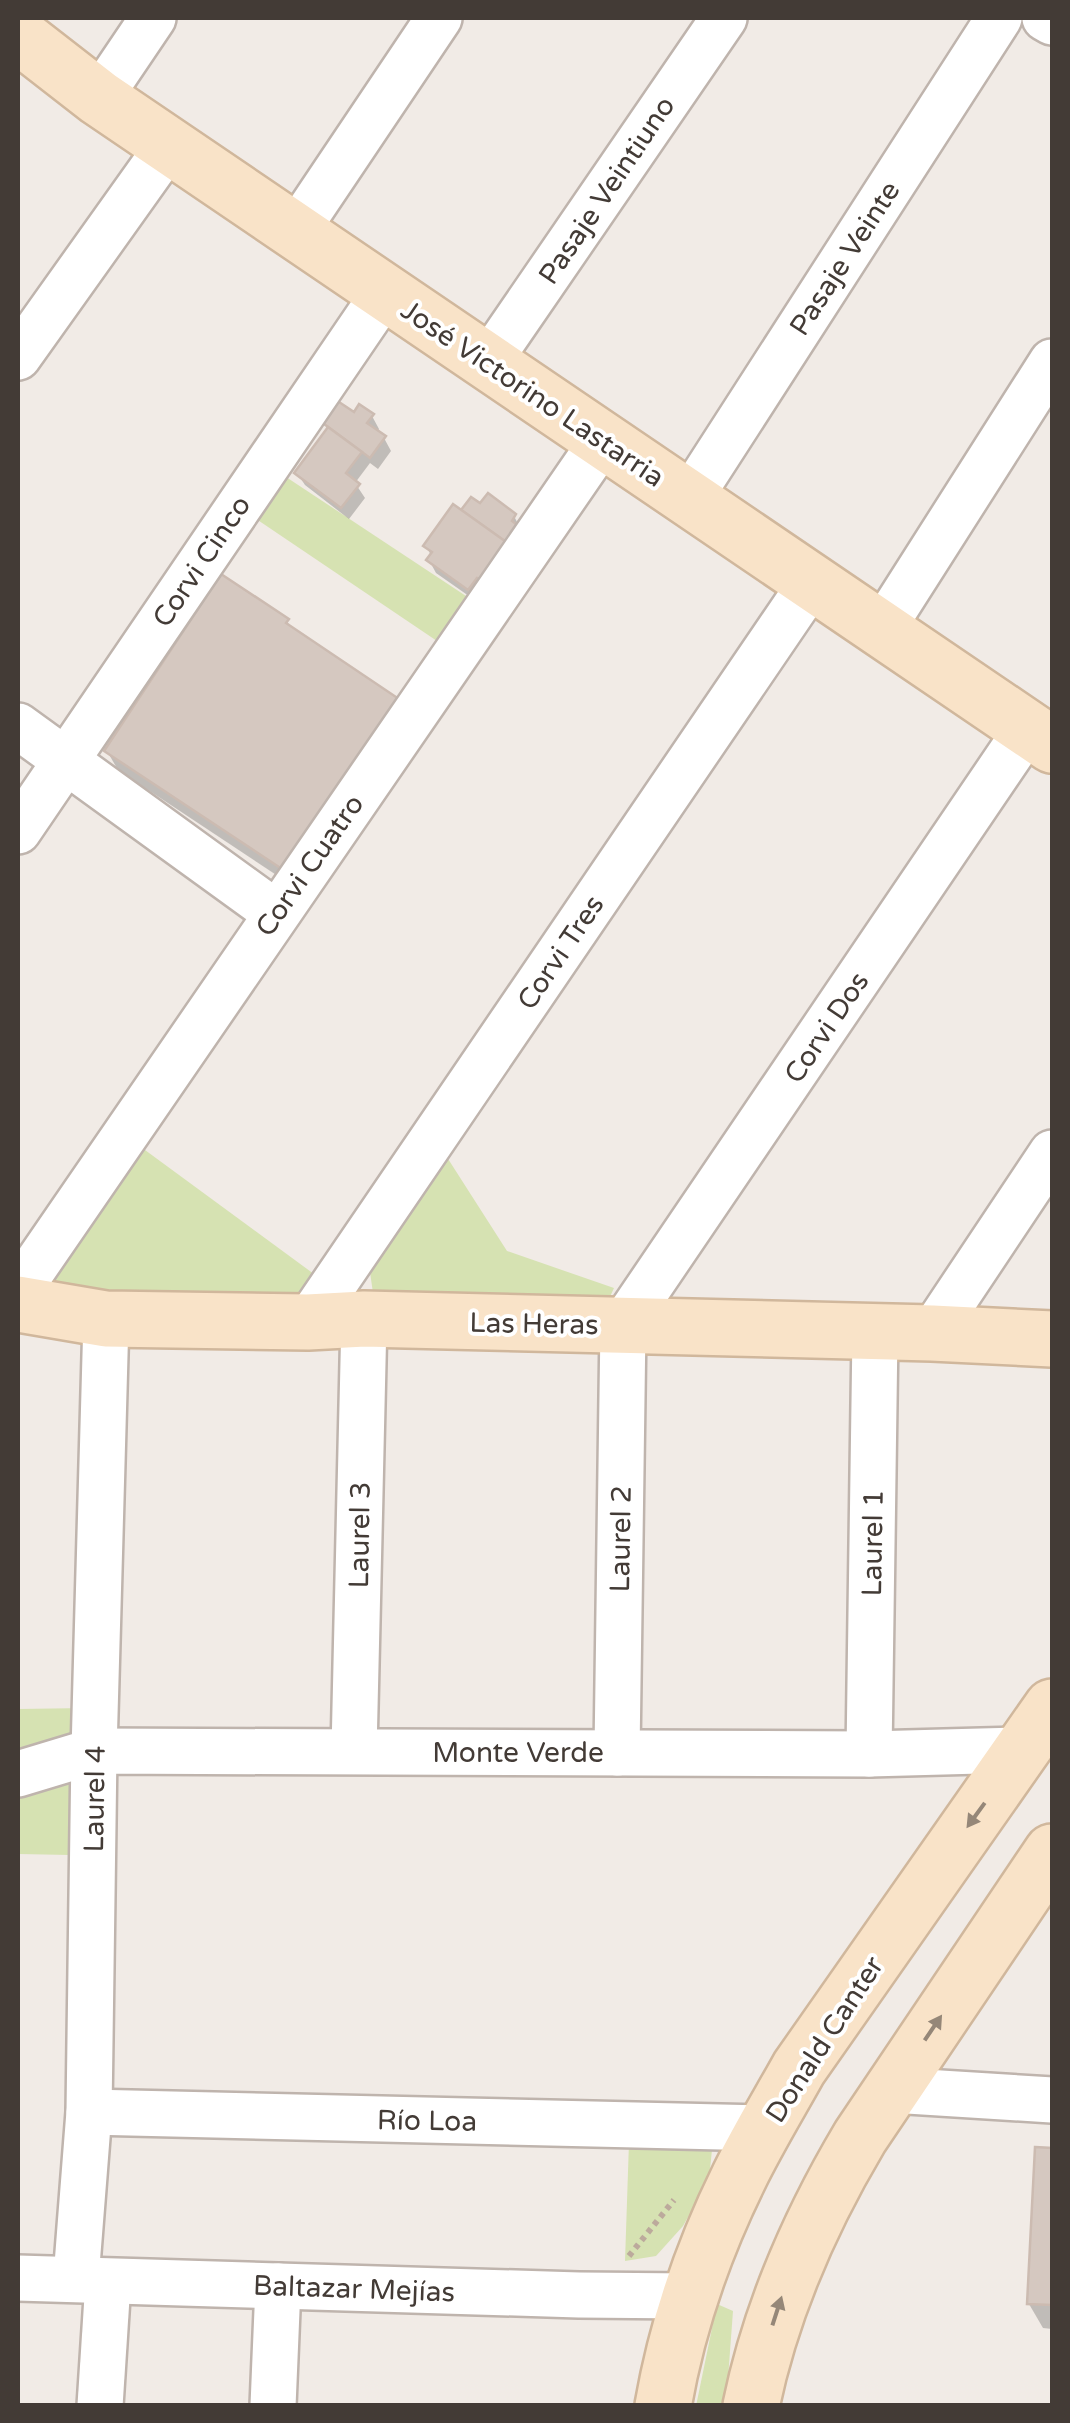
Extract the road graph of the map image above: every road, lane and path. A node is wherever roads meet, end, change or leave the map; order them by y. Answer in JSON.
{"nodes":[{"id":1,"x":153,"y":18,"type":"edge"},
{"id":2,"x":439,"y":18,"type":"edge"},
{"id":3,"x":724,"y":18,"type":"edge"},
{"id":4,"x":999,"y":18,"type":"edge"},
{"id":5,"x":1045,"y":18,"type":"edge"},
{"id":6,"x":1052,"y":22,"type":"edge"},
{"id":7,"x":18,"y":35,"type":"edge"},
{"id":8,"x":100,"y":98,"type":"junction"},
{"id":9,"x":169,"y":145,"type":"junction"},
{"id":10,"x":296,"y":231,"type":"junction"},
{"id":11,"x":385,"y":292,"type":"junction"},
{"id":12,"x":18,"y":357,"type":"edge"},
{"id":13,"x":488,"y":362,"type":"junction"},
{"id":14,"x":1052,"y":362,"type":"edge"},
{"id":15,"x":602,"y":440,"type":"junction"},
{"id":16,"x":690,"y":499,"type":"junction"},
{"id":17,"x":812,"y":582,"type":"junction"},
{"id":18,"x":882,"y":629,"type":"junction"},
{"id":19,"x":18,"y":726,"type":"edge"},
{"id":20,"x":1040,"y":737,"type":"edge"},
{"id":21,"x":65,"y":761,"type":"junction"},
{"id":22,"x":18,"y":830,"type":"edge"},
{"id":23,"x":276,"y":912,"type":"junction"},
{"id":24,"x":1052,"y":1153,"type":"edge"},
{"id":25,"x":18,"y":1290,"type":"edge"},
{"id":26,"x":18,"y":1304,"type":"edge"},
{"id":27,"x":106,"y":1319,"type":"junction"},
{"id":28,"x":364,"y":1319,"type":"junction"},
{"id":29,"x":308,"y":1322,"type":"junction"},
{"id":30,"x":623,"y":1325,"type":"junction"},
{"id":31,"x":876,"y":1333,"type":"junction"},
{"id":32,"x":932,"y":1333,"type":"junction"},
{"id":33,"x":1052,"y":1339,"type":"edge"},
{"id":34,"x":1038,"y":1729,"type":"edge"},
{"id":35,"x":94,"y":1751,"type":"junction"},
{"id":36,"x":354,"y":1751,"type":"junction"},
{"id":37,"x":617,"y":1752,"type":"junction"},
{"id":38,"x":868,"y":1754,"type":"junction"},
{"id":39,"x":18,"y":1774,"type":"edge"},
{"id":40,"x":1052,"y":1852,"type":"edge"},
{"id":41,"x":892,"y":2090,"type":"junction"},
{"id":42,"x":1052,"y":2100,"type":"edge"},
{"id":43,"x":89,"y":2112,"type":"junction"},
{"id":44,"x":766,"y":2128,"type":"junction"},
{"id":45,"x":676,"y":2196,"type":"dead end"},
{"id":46,"x":18,"y":2278,"type":"edge"},
{"id":47,"x":92,"y":2280,"type":"junction"},
{"id":48,"x":278,"y":2286,"type":"junction"},
{"id":49,"x":594,"y":2295,"type":"junction"},
{"id":50,"x":690,"y":2296,"type":"junction"},
{"id":51,"x":100,"y":2406,"type":"edge"},
{"id":52,"x":273,"y":2406,"type":"edge"},
{"id":53,"x":663,"y":2406,"type":"edge"},
{"id":54,"x":752,"y":2406,"type":"edge"}],
"edges":[{"from":1,"to":8,"type":"street"},
{"from":2,"to":10,"type":"street"},
{"from":3,"to":13,"type":"street","name":"Pasaje Veintiuno"},
{"from":4,"to":16,"type":"street","name":"Pasaje Veinte"},
{"from":5,"to":6,"type":"street"},
{"from":7,"to":8,"type":"street","name":"José Victorino Lastarria"},
{"from":8,"to":9,"type":"street","name":"José Victorino Lastarria"},
{"from":9,"to":10,"type":"street","name":"José Victorino Lastarria"},
{"from":9,"to":12,"type":"street"},
{"from":10,"to":11,"type":"street","name":"José Victorino Lastarria"},
{"from":11,"to":13,"type":"street","name":"José Victorino Lastarria"},
{"from":11,"to":21,"type":"street","name":"Corvi Cinco"},
{"from":13,"to":15,"type":"street","name":"José Victorino Lastarria"},
{"from":14,"to":18,"type":"street"},
{"from":15,"to":16,"type":"street","name":"José Victorino Lastarria"},
{"from":15,"to":23,"type":"street","name":"Corvi Cuatro"},
{"from":16,"to":17,"type":"street","name":"José Victorino Lastarria"},
{"from":17,"to":18,"type":"street","name":"José Victorino Lastarria"},
{"from":17,"to":29,"type":"street","name":"Corvi Tres"},
{"from":18,"to":20,"type":"street","name":"José Victorino Lastarria"},
{"from":19,"to":21,"type":"street"},
{"from":20,"to":30,"type":"street","name":"Corvi Dos"},
{"from":21,"to":22,"type":"street","name":"Corvi Cinco"},
{"from":21,"to":23,"type":"street"},
{"from":23,"to":25,"type":"street","name":"Corvi Cuatro"},
{"from":24,"to":32,"type":"street"},
{"from":26,"to":27,"type":"street","name":"Las Heras"},
{"from":27,"to":29,"type":"street","name":"Las Heras"},
{"from":27,"to":35,"type":"street","name":"Laurel 4"},
{"from":28,"to":29,"type":"street","name":"Las Heras"},
{"from":28,"to":30,"type":"street","name":"Las Heras"},
{"from":28,"to":36,"type":"street","name":"Laurel 3"},
{"from":30,"to":31,"type":"street","name":"Las Heras"},
{"from":30,"to":37,"type":"street","name":"Laurel 2"},
{"from":31,"to":32,"type":"street","name":"Las Heras"},
{"from":31,"to":38,"type":"street","name":"Laurel 1"},
{"from":32,"to":33,"type":"street","name":"Las Heras"},
{"from":34,"to":38,"type":"street","name":"Monte Verde"},
{"from":34,"to":44,"type":"street","name":"Donald Canter","one_way":true},
{"from":35,"to":36,"type":"street","name":"Monte Verde"},
{"from":35,"to":39,"type":"street","name":"Monte Verde"},
{"from":35,"to":43,"type":"street","name":"Laurel 4"},
{"from":36,"to":37,"type":"street","name":"Monte Verde"},
{"from":37,"to":38,"type":"street","name":"Monte Verde"},
{"from":41,"to":40,"type":"street","one_way":true},
{"from":41,"to":42,"type":"street"},
{"from":54,"to":41,"type":"street","one_way":true},
{"from":43,"to":44,"type":"street","name":"Río Loa"},
{"from":43,"to":47,"type":"street","name":"Laurel 4"},
{"from":44,"to":50,"type":"street","name":"Donald Canter"},
{"from":45,"to":49,"type":"path"},
{"from":46,"to":47,"type":"street","name":"Baltazar Mejías"},
{"from":47,"to":48,"type":"street","name":"Baltazar Mejías"},
{"from":47,"to":51,"type":"street","name":"Laurel 4"},
{"from":48,"to":49,"type":"street","name":"Baltazar Mejías"},
{"from":48,"to":52,"type":"street"},
{"from":49,"to":50,"type":"street","name":"Baltazar Mejías"},
{"from":50,"to":53,"type":"street","name":"Donald Canter"}]}
